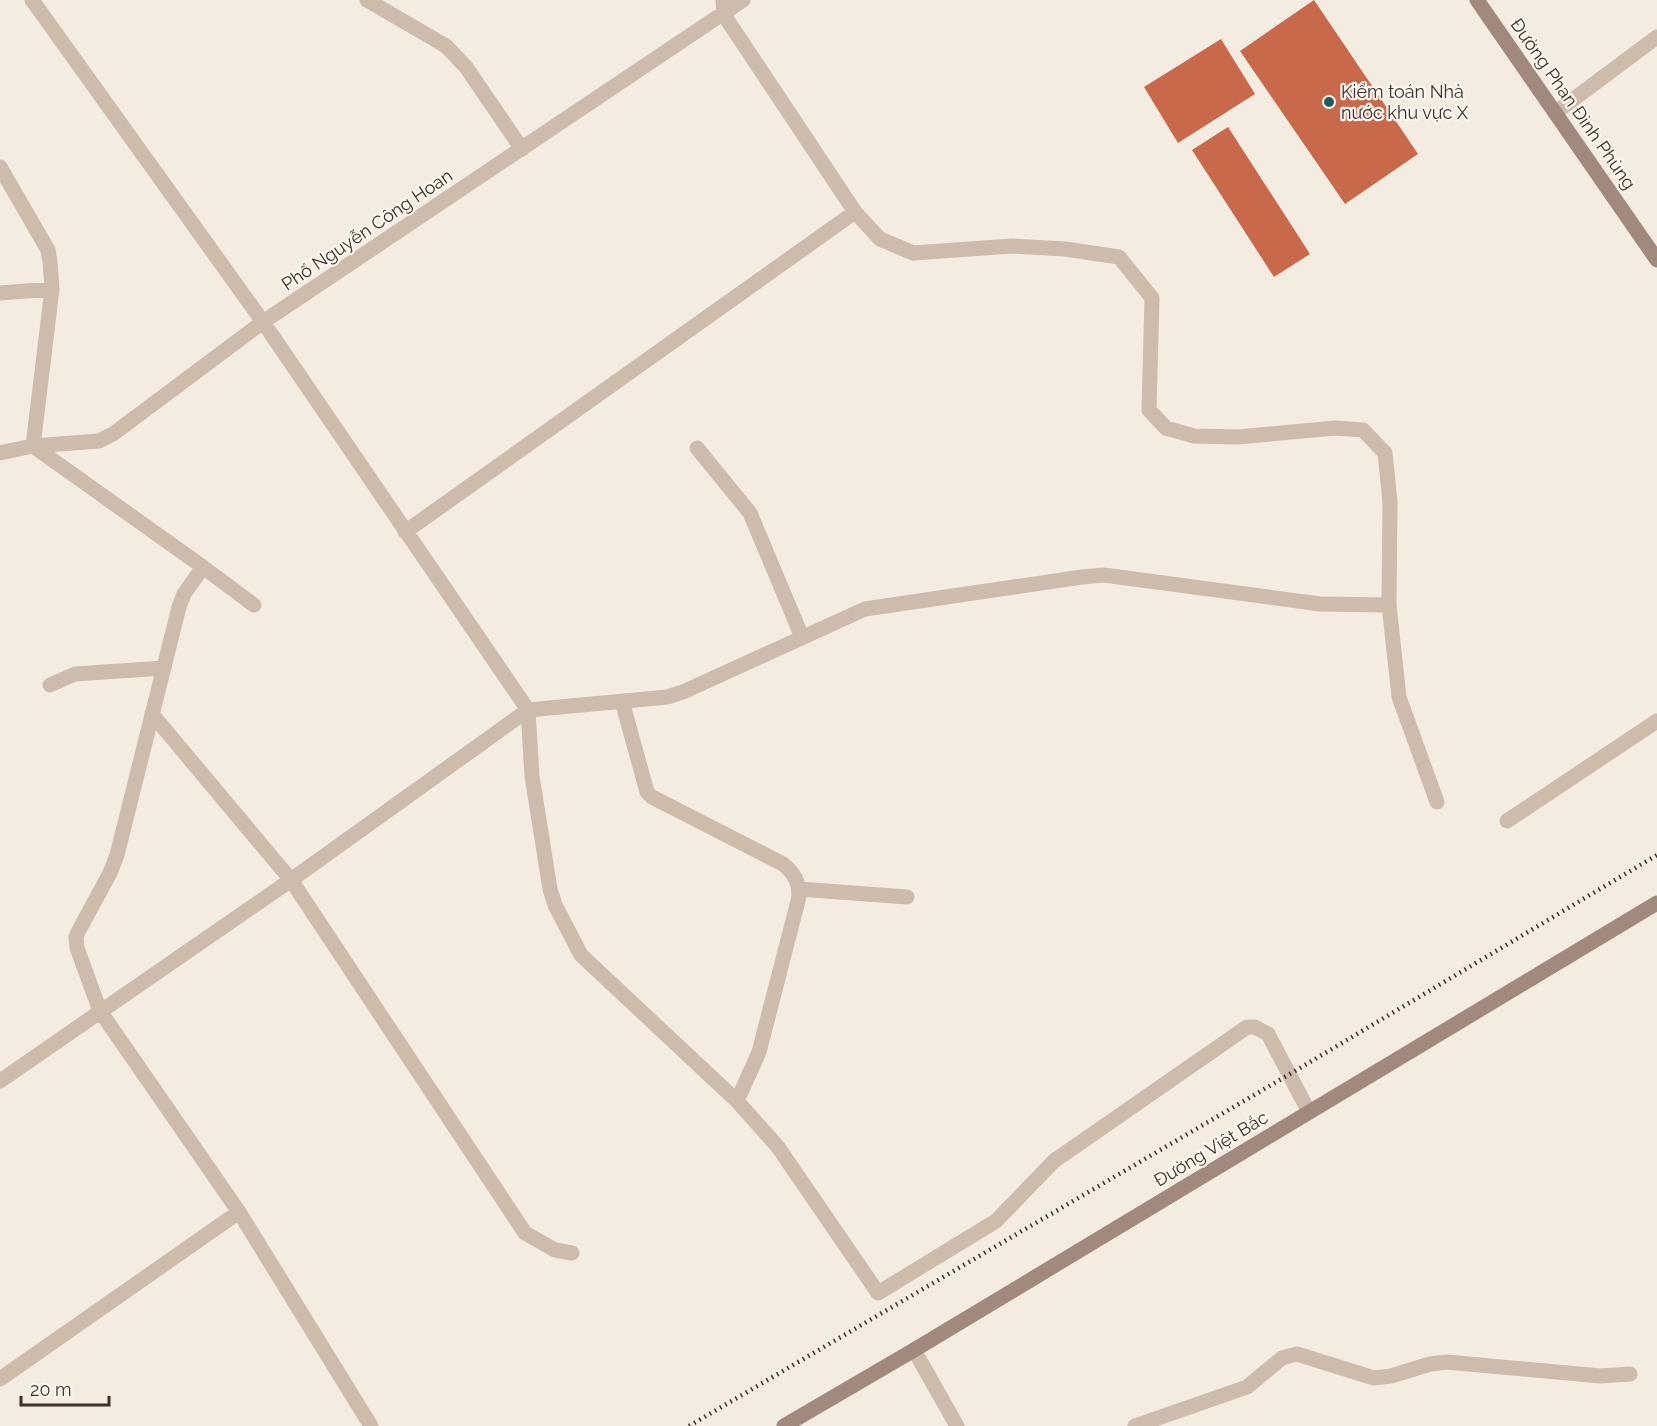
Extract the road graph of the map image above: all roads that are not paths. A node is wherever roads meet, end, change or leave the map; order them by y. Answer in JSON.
{"nodes":[{"id":1,"x":32,"y":0,"type":"edge"},
{"id":2,"x":367,"y":0,"type":"edge"},
{"id":3,"x":743,"y":0,"type":"edge"},
{"id":4,"x":1477,"y":0,"type":"edge"},
{"id":5,"x":724,"y":7,"type":"edge"},
{"id":6,"x":1657,"y":37,"type":"edge"},
{"id":7,"x":1555,"y":113,"type":"junction"},
{"id":8,"x":522,"y":149,"type":"junction"},
{"id":9,"x":0,"y":167,"type":"edge"},
{"id":10,"x":855,"y":212,"type":"junction"},
{"id":11,"x":1657,"y":260,"type":"edge"},
{"id":12,"x":52,"y":290,"type":"junction"},
{"id":13,"x":0,"y":293,"type":"edge"},
{"id":14,"x":263,"y":322,"type":"junction"},
{"id":15,"x":33,"y":446,"type":"junction"},
{"id":16,"x":697,"y":448,"type":"dead end"},
{"id":17,"x":0,"y":453,"type":"edge"},
{"id":18,"x":405,"y":532,"type":"junction"},
{"id":19,"x":203,"y":567,"type":"junction"},
{"id":20,"x":254,"y":605,"type":"dead end"},
{"id":21,"x":1389,"y":605,"type":"junction"},
{"id":22,"x":802,"y":637,"type":"junction"},
{"id":23,"x":164,"y":668,"type":"junction"},
{"id":24,"x":50,"y":685,"type":"dead end"},
{"id":25,"x":622,"y":701,"type":"junction"},
{"id":26,"x":528,"y":710,"type":"junction"},
{"id":27,"x":153,"y":714,"type":"junction"},
{"id":28,"x":1657,"y":721,"type":"edge"},
{"id":29,"x":1437,"y":802,"type":"dead end"},
{"id":30,"x":1507,"y":821,"type":"dead end"},
{"id":31,"x":291,"y":880,"type":"junction"},
{"id":32,"x":799,"y":889,"type":"junction"},
{"id":33,"x":907,"y":897,"type":"dead end"},
{"id":34,"x":1657,"y":903,"type":"edge"},
{"id":35,"x":100,"y":1011,"type":"junction"},
{"id":36,"x":0,"y":1081,"type":"edge"},
{"id":37,"x":737,"y":1101,"type":"junction"},
{"id":38,"x":1309,"y":1112,"type":"junction"},
{"id":39,"x":239,"y":1212,"type":"junction"},
{"id":40,"x":572,"y":1253,"type":"dead end"},
{"id":41,"x":914,"y":1350,"type":"junction"},
{"id":42,"x":1630,"y":1374,"type":"dead end"},
{"id":43,"x":0,"y":1379,"type":"edge"},
{"id":44,"x":371,"y":1426,"type":"edge"},
{"id":45,"x":784,"y":1426,"type":"edge"},
{"id":46,"x":957,"y":1426,"type":"edge"},
{"id":47,"x":1135,"y":1426,"type":"edge"}],
"edges":[{"from":1,"to":14,"type":"street"},
{"from":2,"to":8,"type":"street"},
{"from":3,"to":5,"type":"street","name":"Phố Nguyễn Công Hoan"},
{"from":4,"to":7,"type":"street","name":"Đường Phan Đình Phùng"},
{"from":5,"to":8,"type":"street","name":"Phố Nguyễn Công Hoan"},
{"from":5,"to":10,"type":"street"},
{"from":6,"to":7,"type":"street"},
{"from":7,"to":11,"type":"street","name":"Đường Phan Đình Phùng"},
{"from":8,"to":14,"type":"street","name":"Phố Nguyễn Công Hoan"},
{"from":9,"to":12,"type":"street"},
{"from":10,"to":18,"type":"street"},
{"from":10,"to":21,"type":"street"},
{"from":12,"to":13,"type":"street"},
{"from":12,"to":15,"type":"street"},
{"from":14,"to":15,"type":"street","name":"Phố Nguyễn Công Hoan"},
{"from":14,"to":18,"type":"street"},
{"from":15,"to":17,"type":"street","name":"Phố Nguyễn Công Hoan"},
{"from":15,"to":19,"type":"street"},
{"from":16,"to":22,"type":"street"},
{"from":18,"to":26,"type":"street"},
{"from":19,"to":20,"type":"street"},
{"from":19,"to":23,"type":"street"},
{"from":21,"to":22,"type":"street"},
{"from":21,"to":29,"type":"street"},
{"from":22,"to":25,"type":"street"},
{"from":23,"to":24,"type":"street"},
{"from":23,"to":27,"type":"street"},
{"from":25,"to":26,"type":"street"},
{"from":25,"to":32,"type":"street"},
{"from":26,"to":31,"type":"street"},
{"from":26,"to":37,"type":"street"},
{"from":27,"to":31,"type":"street"},
{"from":27,"to":35,"type":"street"},
{"from":28,"to":30,"type":"street"},
{"from":31,"to":35,"type":"street"},
{"from":31,"to":40,"type":"street"},
{"from":32,"to":33,"type":"street"},
{"from":32,"to":37,"type":"street"},
{"from":34,"to":38,"type":"street","name":"Đường Việt Bắc"},
{"from":35,"to":36,"type":"street"},
{"from":35,"to":39,"type":"street"},
{"from":37,"to":38,"type":"street"},
{"from":38,"to":41,"type":"street","name":"Đường Việt Bắc"},
{"from":39,"to":43,"type":"street"},
{"from":39,"to":44,"type":"street"},
{"from":41,"to":45,"type":"street","name":"Đường Việt Bắc"},
{"from":41,"to":46,"type":"street"},
{"from":42,"to":47,"type":"street"}]}
